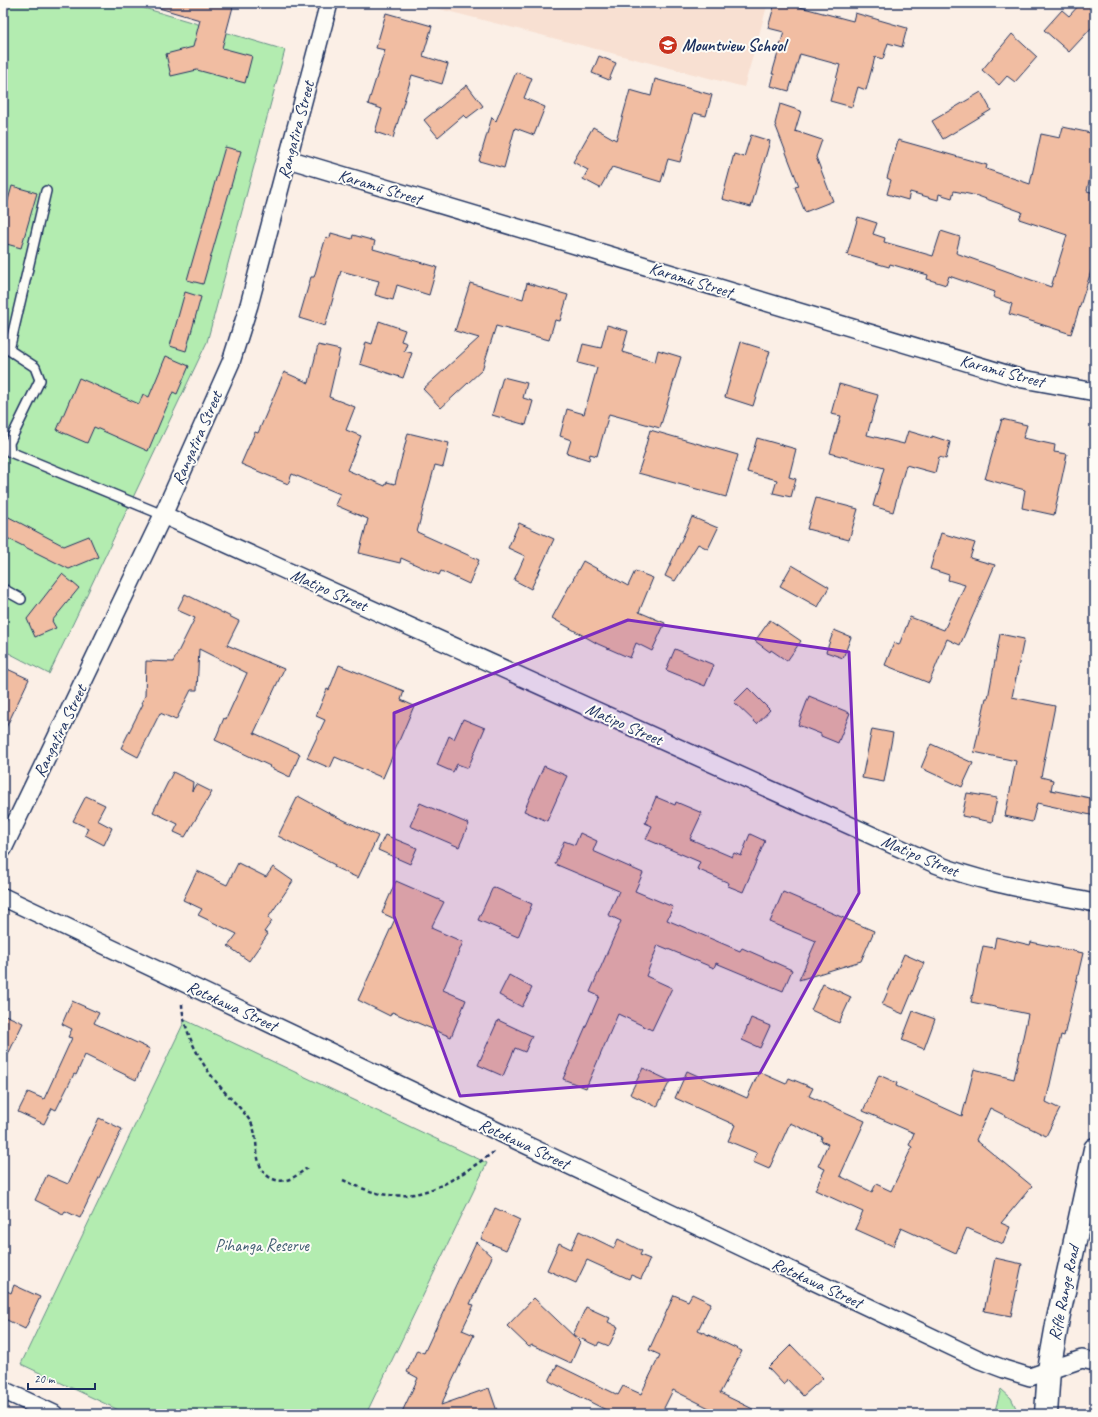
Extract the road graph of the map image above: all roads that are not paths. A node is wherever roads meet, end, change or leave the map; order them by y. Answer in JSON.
{"nodes":[{"id":1,"x":329,"y":3,"type":"edge"},
{"id":2,"x":288,"y":159,"type":"junction"},
{"id":3,"x":46,"y":191,"type":"dead end"},
{"id":4,"x":1095,"y":392,"type":"edge"},
{"id":5,"x":6,"y":454,"type":"edge"},
{"id":6,"x":162,"y":515,"type":"junction"},
{"id":7,"x":3,"y":589,"type":"edge"},
{"id":8,"x":21,"y":599,"type":"dead end"},
{"id":9,"x":3,"y":849,"type":"edge"},
{"id":10,"x":3,"y":897,"type":"edge"},
{"id":11,"x":1095,"y":903,"type":"edge"},
{"id":12,"x":1095,"y":1149,"type":"edge"},
{"id":13,"x":1095,"y":1362,"type":"edge"},
{"id":14,"x":1049,"y":1370,"type":"junction"},
{"id":15,"x":3,"y":1390,"type":"edge"},
{"id":16,"x":54,"y":1414,"type":"edge"},
{"id":17,"x":1046,"y":1414,"type":"edge"}],
"edges":[{"from":1,"to":2,"type":"street","name":"Rangatira Street"},
{"from":2,"to":4,"type":"street","name":"Karamū Street"},
{"from":2,"to":6,"type":"street","name":"Rangatira Street"},
{"from":3,"to":5,"type":"lane"},
{"from":5,"to":6,"type":"lane"},
{"from":6,"to":9,"type":"street","name":"Rangatira Street"},
{"from":6,"to":11,"type":"street","name":"Matipo Street"},
{"from":7,"to":8,"type":"lane"},
{"from":10,"to":14,"type":"street","name":"Rotokawa Street"},
{"from":12,"to":14,"type":"street","name":"Rifle Range Road"},
{"from":13,"to":14,"type":"street","name":"Rotokawa Street"},
{"from":14,"to":17,"type":"street","name":"Rifle Range Road"},
{"from":15,"to":16,"type":"street"}]}
